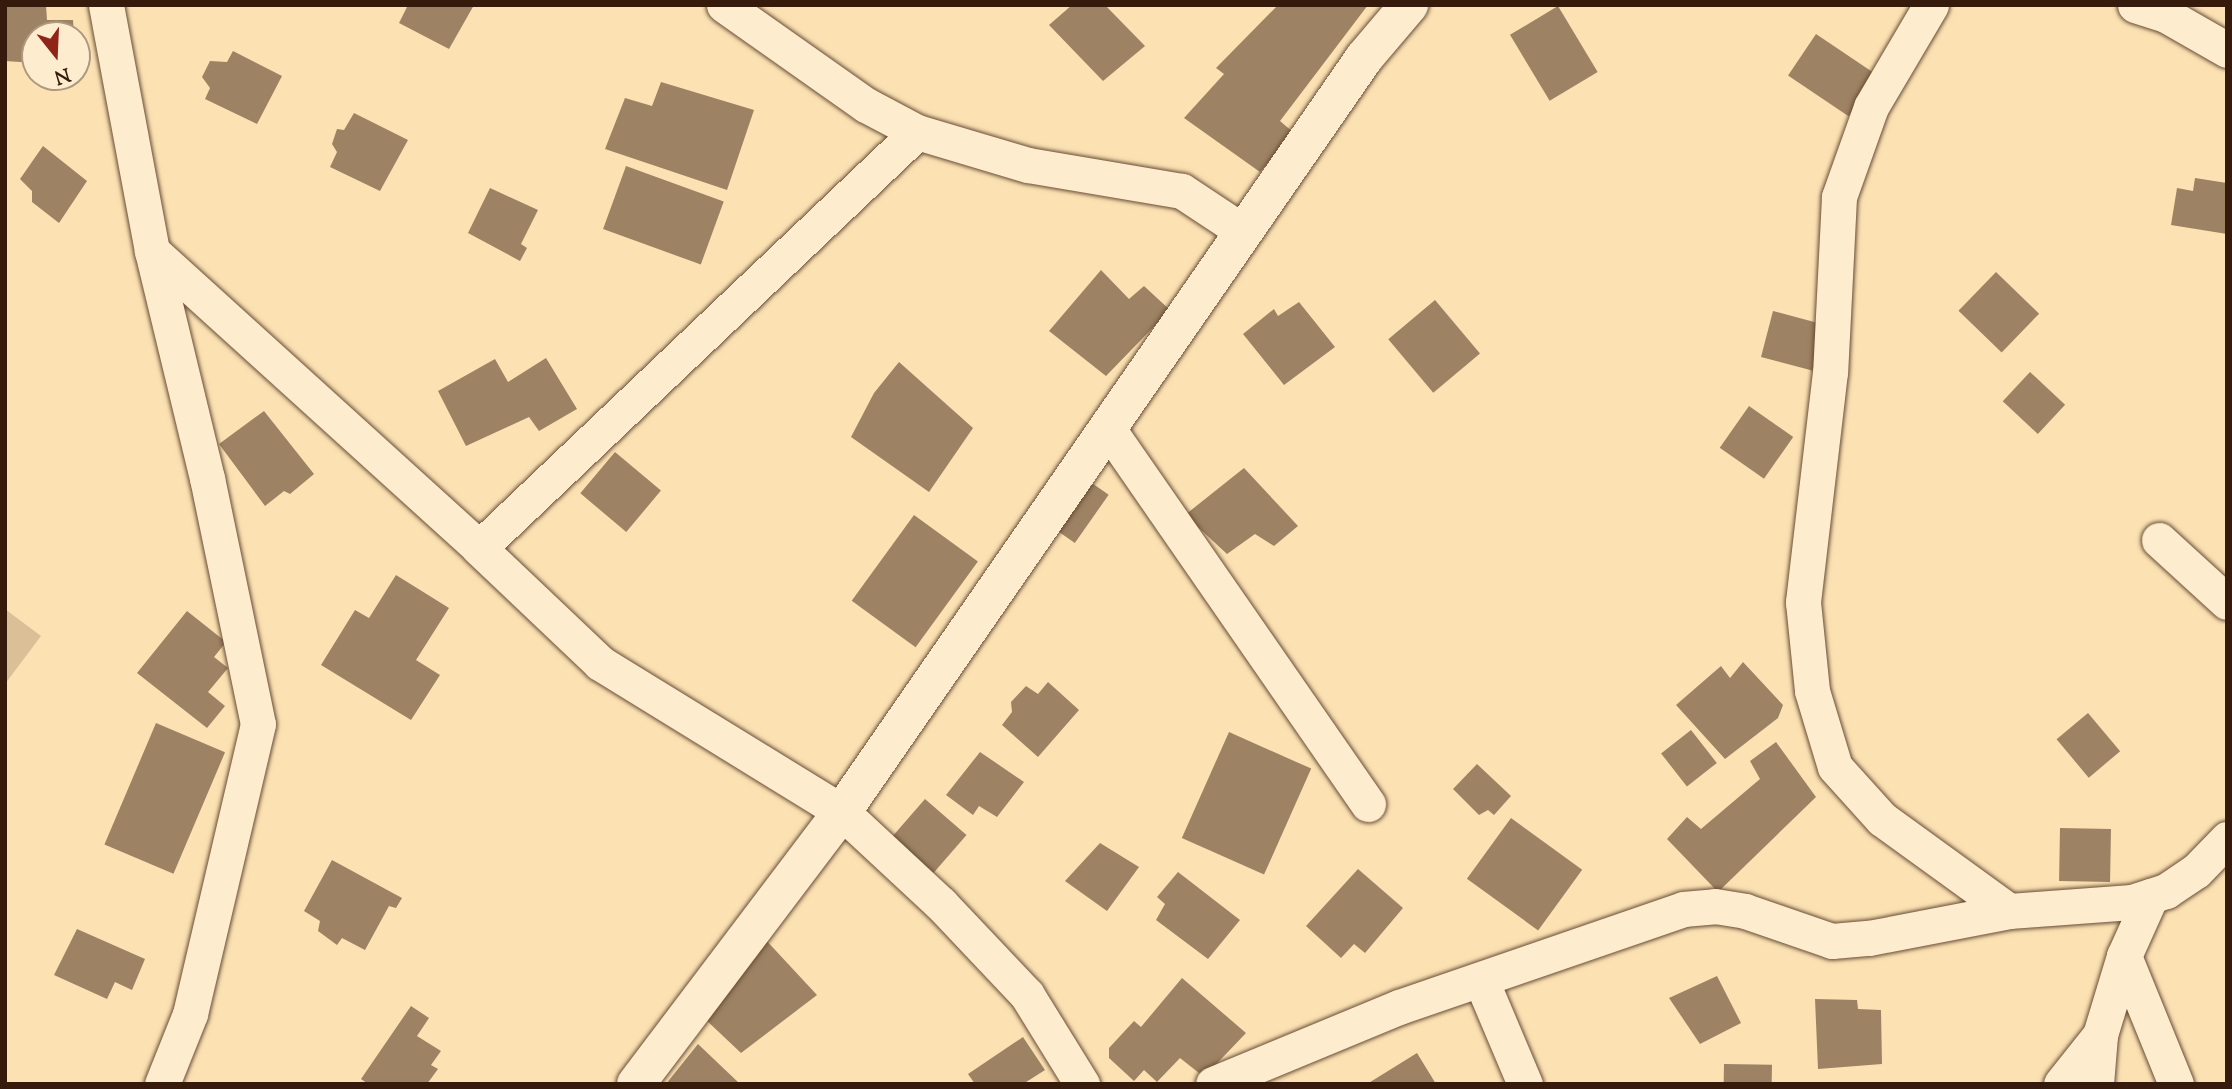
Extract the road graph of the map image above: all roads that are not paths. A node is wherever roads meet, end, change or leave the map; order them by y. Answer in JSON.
{"nodes":[{"id":1,"x":106,"y":5,"type":"edge"},
{"id":2,"x":724,"y":5,"type":"edge"},
{"id":3,"x":1409,"y":5,"type":"edge"},
{"id":4,"x":1931,"y":5,"type":"edge"},
{"id":5,"x":2135,"y":5,"type":"edge"},
{"id":6,"x":2227,"y":50,"type":"edge"},
{"id":7,"x":917,"y":132,"type":"junction"},
{"id":8,"x":1244,"y":232,"type":"junction"},
{"id":9,"x":152,"y":251,"type":"junction"},
{"id":10,"x":1109,"y":430,"type":"junction"},
{"id":11,"x":2159,"y":540,"type":"dead end"},
{"id":12,"x":480,"y":548,"type":"junction"},
{"id":13,"x":2227,"y":603,"type":"edge"},
{"id":14,"x":1368,"y":804,"type":"dead end"},
{"id":15,"x":842,"y":811,"type":"junction"},
{"id":16,"x":2227,"y":839,"type":"edge"},
{"id":17,"x":2151,"y":896,"type":"junction"},
{"id":18,"x":2009,"y":911,"type":"junction"},
{"id":19,"x":2124,"y":956,"type":"junction"},
{"id":20,"x":1481,"y":980,"type":"junction"},
{"id":21,"x":2100,"y":1035,"type":"junction"},
{"id":22,"x":162,"y":1084,"type":"edge"},
{"id":23,"x":636,"y":1084,"type":"edge"},
{"id":24,"x":1082,"y":1084,"type":"edge"},
{"id":25,"x":1213,"y":1084,"type":"edge"},
{"id":26,"x":1525,"y":1084,"type":"edge"},
{"id":27,"x":2061,"y":1084,"type":"edge"},
{"id":28,"x":2096,"y":1084,"type":"edge"},
{"id":29,"x":2176,"y":1084,"type":"edge"}],
"edges":[{"from":1,"to":9,"type":"street"},
{"from":2,"to":7,"type":"street"},
{"from":3,"to":8,"type":"street"},
{"from":4,"to":18,"type":"street"},
{"from":5,"to":6,"type":"street"},
{"from":7,"to":8,"type":"street"},
{"from":7,"to":12,"type":"street"},
{"from":8,"to":10,"type":"street"},
{"from":9,"to":12,"type":"street"},
{"from":9,"to":22,"type":"street"},
{"from":10,"to":14,"type":"street"},
{"from":10,"to":15,"type":"street"},
{"from":11,"to":13,"type":"street"},
{"from":12,"to":15,"type":"street"},
{"from":15,"to":23,"type":"street"},
{"from":15,"to":24,"type":"street"},
{"from":16,"to":17,"type":"street"},
{"from":17,"to":18,"type":"street"},
{"from":17,"to":19,"type":"street"},
{"from":18,"to":20,"type":"street"},
{"from":19,"to":21,"type":"street"},
{"from":19,"to":29,"type":"street"},
{"from":20,"to":25,"type":"street"},
{"from":20,"to":26,"type":"street"},
{"from":21,"to":27,"type":"street"},
{"from":21,"to":28,"type":"street"}]}
